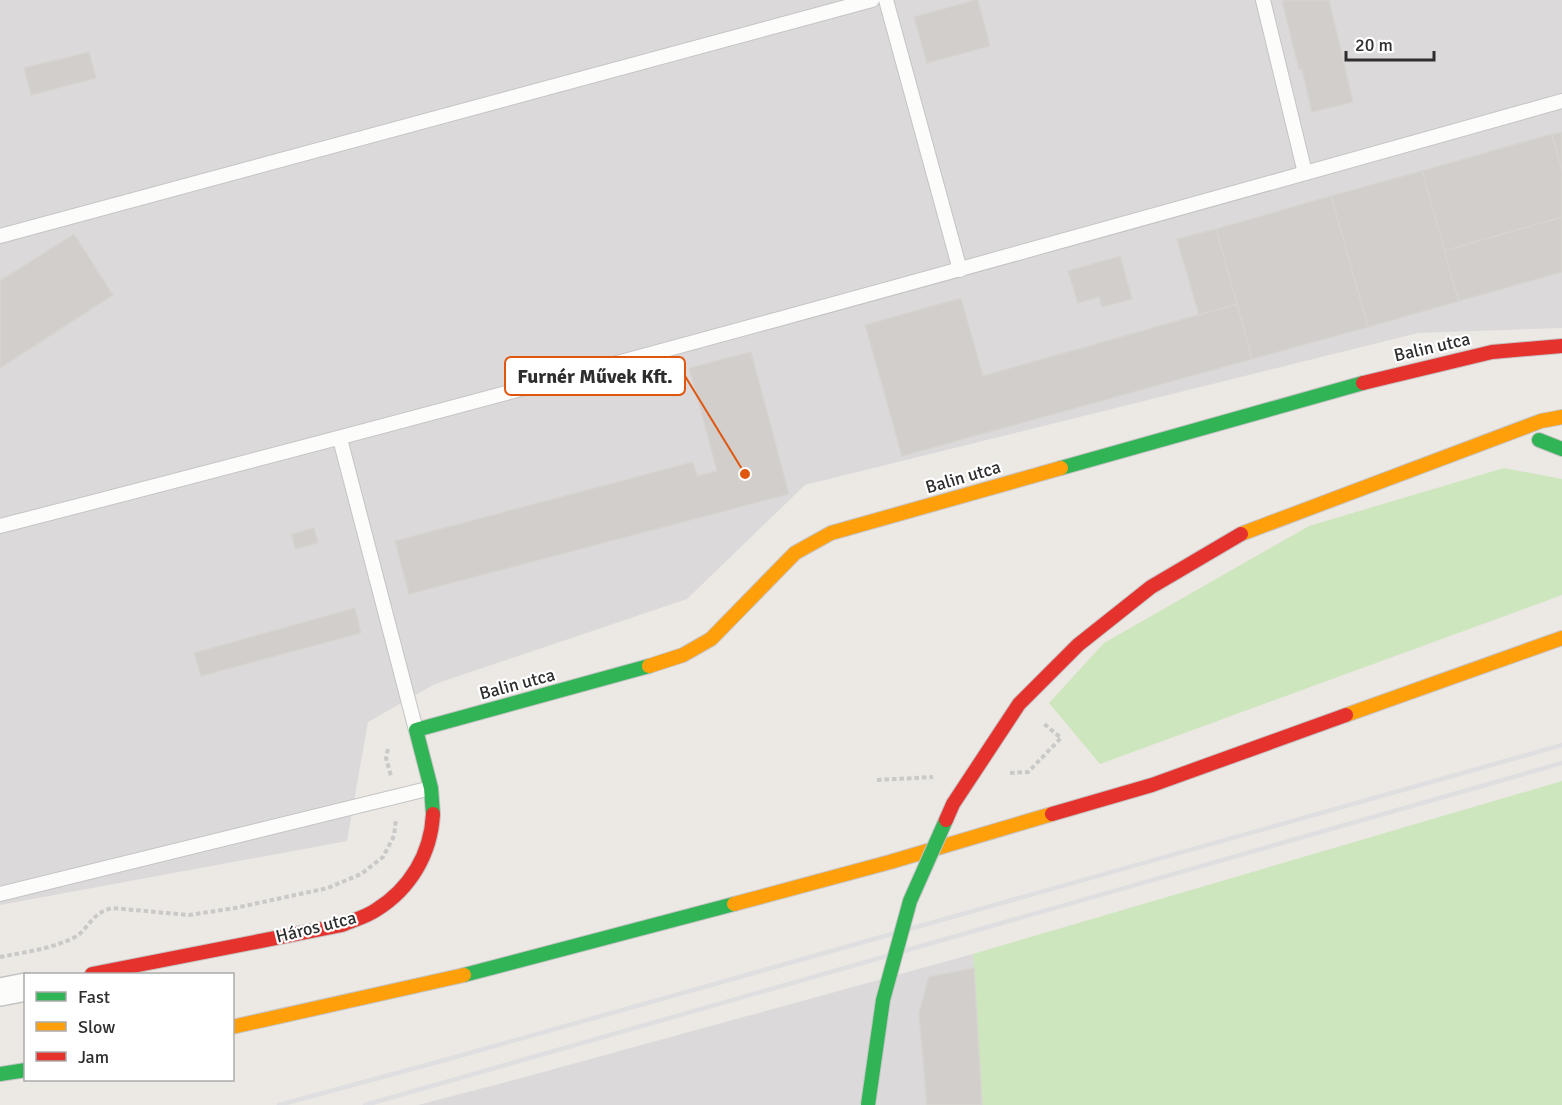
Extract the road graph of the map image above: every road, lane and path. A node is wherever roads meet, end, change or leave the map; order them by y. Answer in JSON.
{"nodes":[{"id":1,"x":872,"y":0,"type":"edge"},
{"id":2,"x":886,"y":0,"type":"edge"},
{"id":3,"x":1263,"y":0,"type":"edge"},
{"id":4,"x":1562,"y":101,"type":"edge"},
{"id":5,"x":1305,"y":173,"type":"junction"},
{"id":6,"x":0,"y":236,"type":"edge"},
{"id":7,"x":960,"y":270,"type":"junction"},
{"id":8,"x":1562,"y":346,"type":"edge"},
{"id":9,"x":1562,"y":417,"type":"edge"},
{"id":10,"x":340,"y":439,"type":"junction"},
{"id":11,"x":1562,"y":439,"type":"edge"},
{"id":12,"x":1528,"y":442,"type":"junction"},
{"id":13,"x":1562,"y":449,"type":"edge"},
{"id":14,"x":1452,"y":455,"type":"junction"},
{"id":15,"x":0,"y":526,"type":"edge"},
{"id":16,"x":1562,"y":638,"type":"edge"},
{"id":17,"x":1020,"y":705,"type":"junction"},
{"id":18,"x":416,"y":730,"type":"junction"},
{"id":19,"x":999,"y":773,"type":"dead end"},
{"id":20,"x":431,"y":788,"type":"junction"},
{"id":21,"x":396,"y":796,"type":"junction"},
{"id":22,"x":0,"y":894,"type":"edge"},
{"id":23,"x":0,"y":957,"type":"edge"},
{"id":24,"x":102,"y":973,"type":"edge"},
{"id":25,"x":24,"y":987,"type":"edge"},
{"id":26,"x":0,"y":992,"type":"edge"},
{"id":27,"x":234,"y":1027,"type":"edge"},
{"id":28,"x":24,"y":1070,"type":"edge"},
{"id":29,"x":0,"y":1074,"type":"edge"},
{"id":30,"x":868,"y":1105,"type":"edge"}],
"edges":[{"from":1,"to":6,"type":"lane"},
{"from":2,"to":7,"type":"lane"},
{"from":3,"to":5,"type":"lane"},
{"from":4,"to":5,"type":"lane"},
{"from":5,"to":7,"type":"lane"},
{"from":7,"to":10,"type":"lane"},
{"from":8,"to":18,"type":"street","name":"Balin utca"},
{"from":9,"to":14,"type":"street"},
{"from":10,"to":15,"type":"lane"},
{"from":10,"to":18,"type":"lane"},
{"from":11,"to":12,"type":"street"},
{"from":12,"to":13,"type":"street"},
{"from":12,"to":14,"type":"street"},
{"from":14,"to":17,"type":"street","bridge":true},
{"from":16,"to":27,"type":"street"},
{"from":17,"to":19,"type":"path"},
{"from":17,"to":30,"type":"street","bridge":true},
{"from":18,"to":20,"type":"street","name":"Háros utca"},
{"from":18,"to":21,"type":"path"},
{"from":20,"to":21,"type":"lane"},
{"from":20,"to":24,"type":"street","name":"Háros utca"},
{"from":21,"to":22,"type":"lane"},
{"from":21,"to":23,"type":"path"},
{"from":25,"to":26,"type":"street"},
{"from":28,"to":29,"type":"street"}]}
